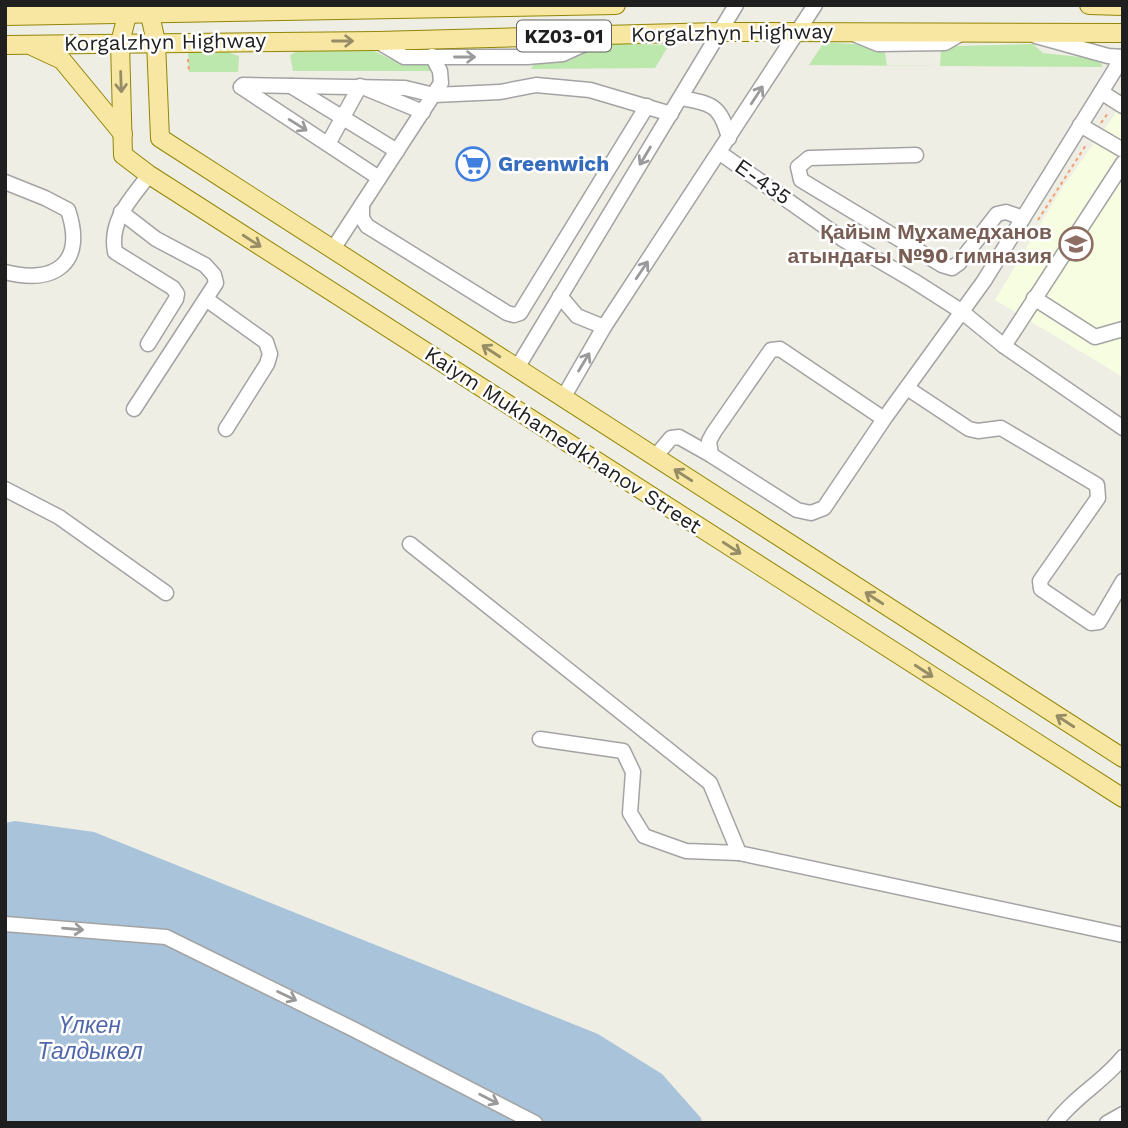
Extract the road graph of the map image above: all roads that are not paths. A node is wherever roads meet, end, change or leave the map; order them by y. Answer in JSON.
{"nodes":[{"id":1,"x":251,"y":5,"type":"edge"},
{"id":2,"x":616,"y":5,"type":"edge"},
{"id":3,"x":736,"y":5,"type":"edge"},
{"id":4,"x":815,"y":5,"type":"edge"},
{"id":5,"x":1089,"y":5,"type":"edge"},
{"id":6,"x":527,"y":6,"type":"edge"},
{"id":7,"x":552,"y":6,"type":"edge"},
{"id":8,"x":1123,"y":6,"type":"edge"},
{"id":9,"x":129,"y":10,"type":"edge"},
{"id":10,"x":149,"y":10,"type":"edge"},
{"id":11,"x":232,"y":13,"type":"junction"},
{"id":12,"x":5,"y":16,"type":"edge"},
{"id":13,"x":718,"y":32,"type":"junction"},
{"id":14,"x":798,"y":33,"type":"junction"},
{"id":15,"x":1025,"y":33,"type":"junction"},
{"id":16,"x":1123,"y":33,"type":"edge"},
{"id":17,"x":605,"y":35,"type":"junction"},
{"id":18,"x":377,"y":41,"type":"junction"},
{"id":19,"x":156,"y":42,"type":"junction"},
{"id":20,"x":120,"y":43,"type":"junction"},
{"id":21,"x":29,"y":44,"type":"junction"},
{"id":22,"x":5,"y":45,"type":"edge"},
{"id":23,"x":432,"y":56,"type":"junction"},
{"id":24,"x":1121,"y":57,"type":"edge"},
{"id":25,"x":291,"y":86,"type":"junction"},
{"id":26,"x":360,"y":86,"type":"junction"},
{"id":27,"x":1101,"y":92,"type":"junction"},
{"id":28,"x":434,"y":95,"type":"junction"},
{"id":29,"x":681,"y":98,"type":"junction"},
{"id":30,"x":1119,"y":104,"type":"edge"},
{"id":31,"x":647,"y":106,"type":"junction"},
{"id":32,"x":423,"y":112,"type":"junction"},
{"id":33,"x":671,"y":114,"type":"junction"},
{"id":34,"x":342,"y":119,"type":"junction"},
{"id":35,"x":1080,"y":125,"type":"junction"},
{"id":36,"x":123,"y":134,"type":"junction"},
{"id":37,"x":729,"y":138,"type":"junction"},
{"id":38,"x":328,"y":144,"type":"junction"},
{"id":39,"x":1123,"y":150,"type":"edge"},
{"id":40,"x":397,"y":151,"type":"junction"},
{"id":41,"x":720,"y":153,"type":"junction"},
{"id":42,"x":916,"y":155,"type":"dead end"},
{"id":43,"x":1123,"y":163,"type":"edge"},
{"id":44,"x":149,"y":175,"type":"junction"},
{"id":45,"x":379,"y":178,"type":"junction"},
{"id":46,"x":5,"y":182,"type":"edge"},
{"id":47,"x":362,"y":205,"type":"junction"},
{"id":48,"x":121,"y":212,"type":"junction"},
{"id":49,"x":1028,"y":223,"type":"junction"},
{"id":50,"x":333,"y":249,"type":"junction"},
{"id":51,"x":5,"y":272,"type":"edge"},
{"id":52,"x":560,"y":296,"type":"junction"},
{"id":53,"x":1034,"y":298,"type":"junction"},
{"id":54,"x":206,"y":299,"type":"junction"},
{"id":55,"x":961,"y":311,"type":"junction"},
{"id":56,"x":604,"y":327,"type":"junction"},
{"id":57,"x":1123,"y":329,"type":"edge"},
{"id":58,"x":148,"y":344,"type":"dead end"},
{"id":59,"x":1004,"y":346,"type":"junction"},
{"id":60,"x":517,"y":368,"type":"junction"},
{"id":61,"x":907,"y":388,"type":"junction"},
{"id":62,"x":563,"y":397,"type":"junction"},
{"id":63,"x":134,"y":409,"type":"dead end"},
{"id":64,"x":884,"y":419,"type":"junction"},
{"id":65,"x":1123,"y":428,"type":"edge"},
{"id":66,"x":226,"y":429,"type":"dead end"},
{"id":67,"x":711,"y":455,"type":"junction"},
{"id":68,"x":655,"y":457,"type":"junction"},
{"id":69,"x":5,"y":489,"type":"edge"},
{"id":70,"x":410,"y":544,"type":"dead end"},
{"id":71,"x":1123,"y":581,"type":"edge"},
{"id":72,"x":166,"y":593,"type":"dead end"},
{"id":73,"x":540,"y":739,"type":"dead end"},
{"id":74,"x":1123,"y":758,"type":"edge"},
{"id":75,"x":1123,"y":798,"type":"edge"},
{"id":76,"x":739,"y":853,"type":"junction"},
{"id":77,"x":5,"y":924,"type":"edge"},
{"id":78,"x":1123,"y":935,"type":"edge"},
{"id":79,"x":1123,"y":1057,"type":"edge"},
{"id":80,"x":1123,"y":1114,"type":"edge"},
{"id":81,"x":535,"y":1123,"type":"edge"},
{"id":82,"x":1055,"y":1123,"type":"edge"},
{"id":83,"x":1107,"y":1123,"type":"edge"}],
"edges":[{"from":1,"to":11,"type":"street"},
{"from":2,"to":7,"type":"main road","name":"Korgalzhyn Highway","number":"KZ03-01"},
{"from":3,"to":13,"type":"street"},
{"from":4,"to":14,"type":"street","name":"Е-435"},
{"from":5,"to":8,"type":"main road"},
{"from":6,"to":7,"type":"main road","name":"Korgalzhyn Highway","number":"KZ03-01"},
{"from":6,"to":11,"type":"main road","name":"Korgalzhyn Highway","number":"KZ03-01"},
{"from":9,"to":10,"type":"main road","name":"Korgalzhyn Highway","number":"KZ03-01"},
{"from":9,"to":12,"type":"main road","name":"Korgalzhyn Highway","number":"KZ03-01"},
{"from":9,"to":20,"type":"main road","name":"Kaiym Mukhamedkhanov Street"},
{"from":10,"to":11,"type":"main road","name":"Korgalzhyn Highway","number":"KZ03-01"},
{"from":10,"to":19,"type":"main road","name":"Kaiym Mukhamedkhanov Street"},
{"from":13,"to":14,"type":"main road","name":"Korgalzhyn Highway","number":"KZ03-01"},
{"from":13,"to":17,"type":"main road","name":"Korgalzhyn Highway","number":"KZ03-01"},
{"from":13,"to":29,"type":"street"},
{"from":14,"to":15,"type":"main road","name":"Korgalzhyn Highway","number":"KZ03-01"},
{"from":37,"to":14,"type":"street","name":"Е-435","one_way":true},
{"from":15,"to":16,"type":"main road","name":"Korgalzhyn Highway","number":"KZ03-01"},
{"from":15,"to":24,"type":"street"},
{"from":17,"to":18,"type":"main road","name":"Korgalzhyn Highway","number":"KZ03-01"},
{"from":23,"to":17,"type":"street","one_way":true},
{"from":19,"to":18,"type":"main road","name":"Korgalzhyn Highway","number":"KZ03-01","one_way":true},
{"from":18,"to":23,"type":"street"},
{"from":19,"to":20,"type":"main road","name":"Korgalzhyn Highway","number":"KZ03-01"},
{"from":19,"to":50,"type":"main road","name":"Kaiym Mukhamedkhanov Street"},
{"from":20,"to":21,"type":"main road","name":"Korgalzhyn Highway","number":"KZ03-01"},
{"from":20,"to":36,"type":"main road","name":"Kaiym Mukhamedkhanov Street","one_way":true},
{"from":21,"to":22,"type":"main road","name":"Korgalzhyn Highway","number":"KZ03-01"},
{"from":21,"to":36,"type":"main road"},
{"from":23,"to":28,"type":"street"},
{"from":24,"to":27,"type":"street"},
{"from":25,"to":26,"type":"street"},
{"from":25,"to":34,"type":"street"},
{"from":25,"to":38,"type":"street","one_way":true},
{"from":26,"to":28,"type":"street"},
{"from":26,"to":32,"type":"street"},
{"from":26,"to":34,"type":"street"},
{"from":27,"to":30,"type":"street"},
{"from":27,"to":35,"type":"street"},
{"from":28,"to":31,"type":"street"},
{"from":28,"to":32,"type":"street"},
{"from":29,"to":33,"type":"street"},
{"from":29,"to":37,"type":"street"},
{"from":31,"to":33,"type":"street"},
{"from":31,"to":47,"type":"street"},
{"from":32,"to":40,"type":"street"},
{"from":33,"to":52,"type":"street","one_way":true},
{"from":34,"to":38,"type":"street"},
{"from":34,"to":40,"type":"street"},
{"from":35,"to":39,"type":"street"},
{"from":35,"to":49,"type":"street"},
{"from":36,"to":44,"type":"main road","name":"Kaiym Mukhamedkhanov Street"},
{"from":37,"to":41,"type":"street","name":"Е-435"},
{"from":38,"to":45,"type":"street"},
{"from":40,"to":45,"type":"street"},
{"from":41,"to":55,"type":"street","name":"Е-435"},
{"from":56,"to":41,"type":"street","one_way":true},
{"from":42,"to":49,"type":"street"},
{"from":43,"to":53,"type":"street"},
{"from":44,"to":48,"type":"street"},
{"from":44,"to":75,"type":"main road","name":"Kaiym Mukhamedkhanov Street","one_way":true},
{"from":45,"to":47,"type":"street"},
{"from":46,"to":51,"type":"street"},
{"from":47,"to":50,"type":"street"},
{"from":48,"to":54,"type":"street"},
{"from":48,"to":58,"type":"street"},
{"from":49,"to":55,"type":"street"},
{"from":60,"to":50,"type":"main road","name":"Kaiym Mukhamedkhanov Street","one_way":true},
{"from":52,"to":56,"type":"street"},
{"from":52,"to":60,"type":"street"},
{"from":53,"to":57,"type":"street"},
{"from":53,"to":59,"type":"street"},
{"from":54,"to":63,"type":"street"},
{"from":54,"to":66,"type":"street"},
{"from":55,"to":59,"type":"street","name":"Е-435"},
{"from":55,"to":61,"type":"street"},
{"from":62,"to":56,"type":"street","one_way":true},
{"from":59,"to":65,"type":"street","name":"Е-435"},
{"from":60,"to":62,"type":"main road","name":"Kaiym Mukhamedkhanov Street"},
{"from":61,"to":64,"type":"street"},
{"from":61,"to":71,"type":"street"},
{"from":62,"to":68,"type":"main road","name":"Kaiym Mukhamedkhanov Street"},
{"from":64,"to":67,"type":"street"},
{"from":64,"to":67,"type":"street"},
{"from":67,"to":68,"type":"street"},
{"from":74,"to":68,"type":"main road","name":"Kaiym Mukhamedkhanov Street","one_way":true},
{"from":69,"to":72,"type":"street"},
{"from":70,"to":76,"type":"street"},
{"from":73,"to":76,"type":"street"},
{"from":76,"to":78,"type":"street"},
{"from":77,"to":81,"type":"street","one_way":true},
{"from":79,"to":82,"type":"street"},
{"from":80,"to":83,"type":"street"}]}
